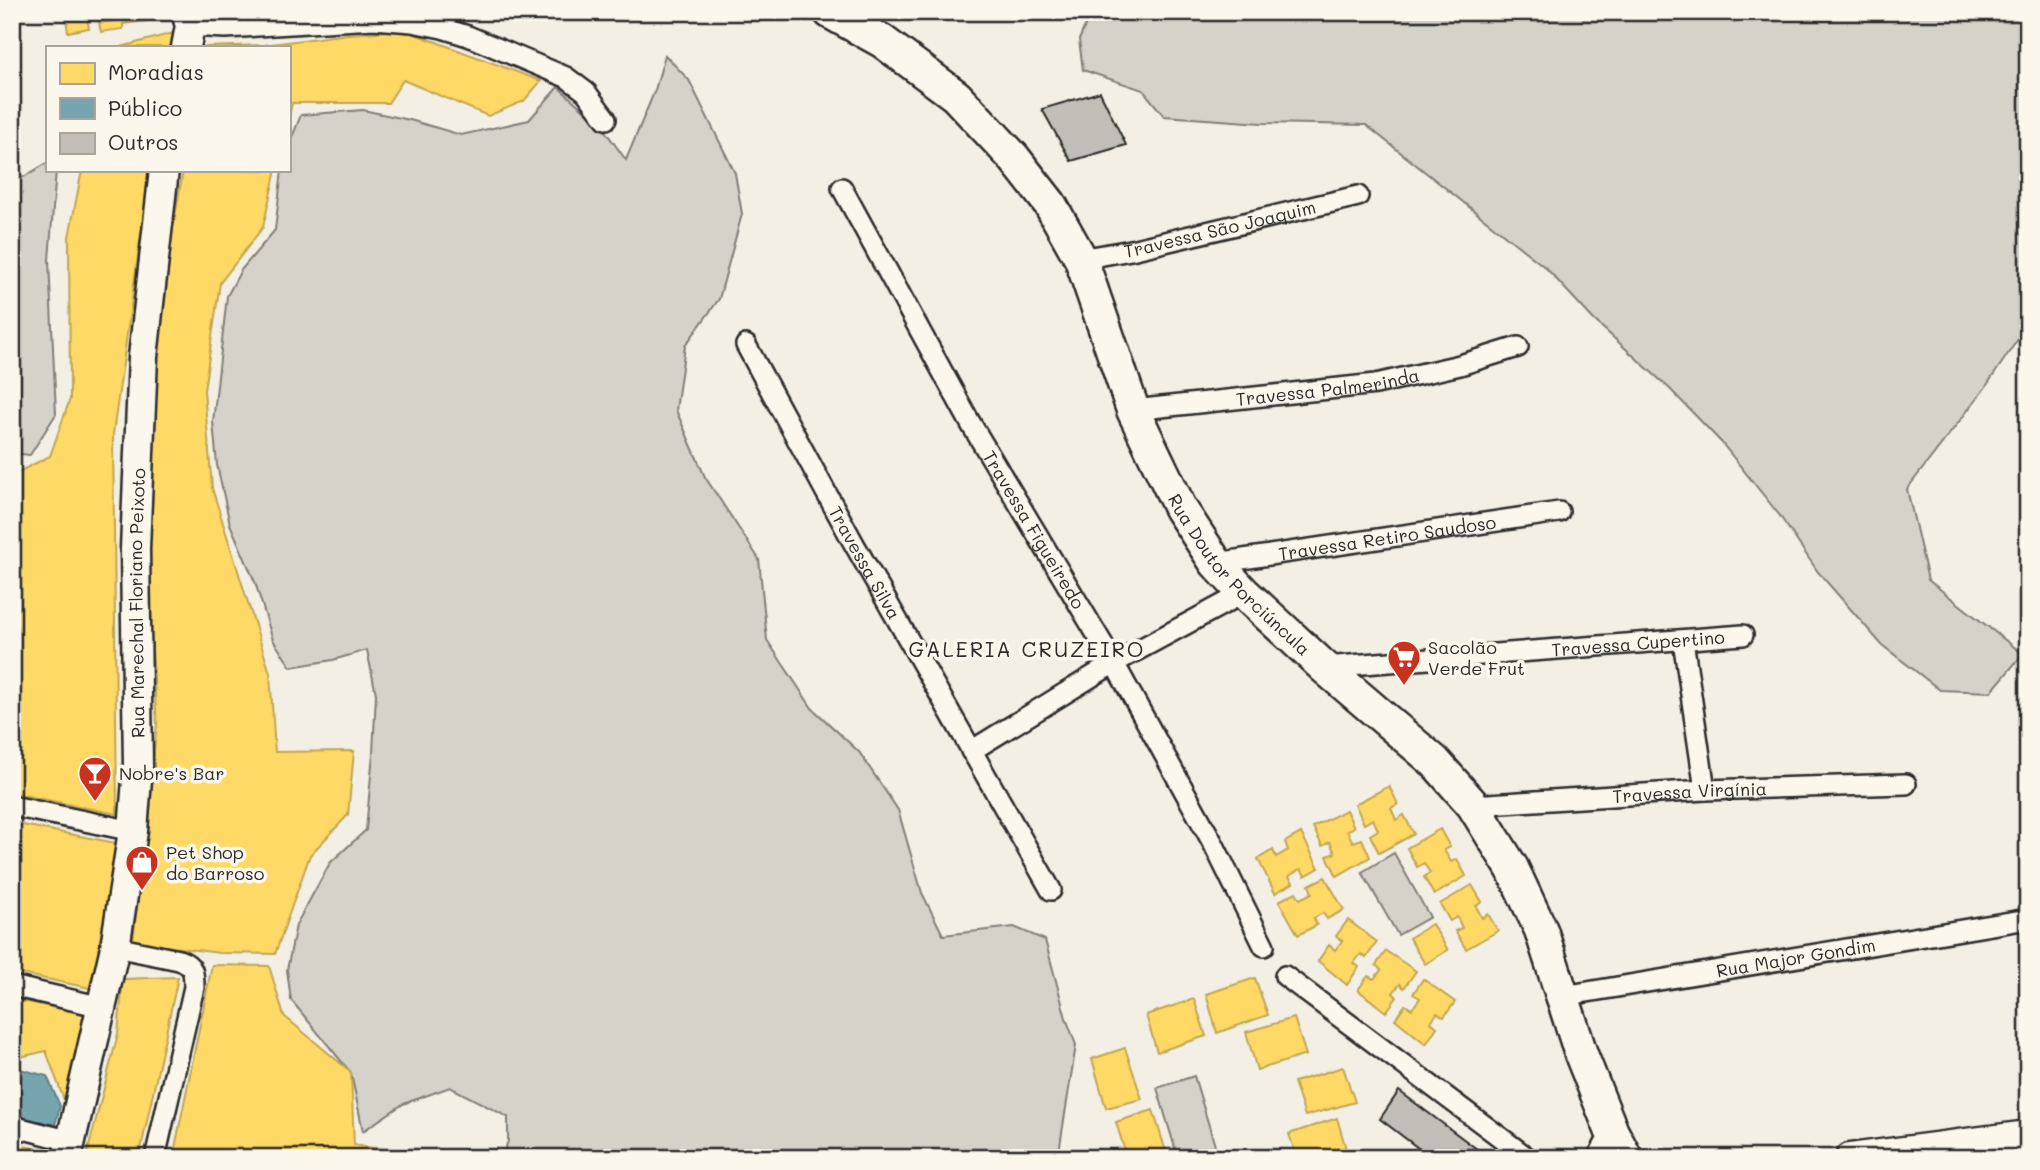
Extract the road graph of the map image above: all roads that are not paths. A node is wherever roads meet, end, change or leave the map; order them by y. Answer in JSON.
{"nodes":[{"id":1,"x":830,"y":12,"type":"edge"},
{"id":2,"x":187,"y":29,"type":"edge"},
{"id":3,"x":606,"y":119,"type":"dead end"},
{"id":4,"x":164,"y":172,"type":"edge"},
{"id":5,"x":842,"y":188,"type":"dead end"},
{"id":6,"x":1358,"y":196,"type":"dead end"},
{"id":7,"x":1081,"y":259,"type":"junction"},
{"id":8,"x":746,"y":345,"type":"dead end"},
{"id":9,"x":1518,"y":348,"type":"dead end"},
{"id":10,"x":1133,"y":410,"type":"junction"},
{"id":11,"x":1559,"y":512,"type":"dead end"},
{"id":12,"x":1216,"y":563,"type":"junction"},
{"id":13,"x":1244,"y":593,"type":"junction"},
{"id":14,"x":1743,"y":635,"type":"dead end"},
{"id":15,"x":1684,"y":640,"type":"junction"},
{"id":16,"x":1114,"y":663,"type":"junction"},
{"id":17,"x":1324,"y":667,"type":"junction"},
{"id":18,"x":971,"y":751,"type":"junction"},
{"id":19,"x":1906,"y":785,"type":"dead end"},
{"id":20,"x":1705,"y":790,"type":"junction"},
{"id":21,"x":1473,"y":805,"type":"junction"},
{"id":22,"x":12,"y":806,"type":"edge"},
{"id":23,"x":133,"y":831,"type":"junction"},
{"id":24,"x":1051,"y":890,"type":"dead end"},
{"id":25,"x":2028,"y":919,"type":"edge"},
{"id":26,"x":1264,"y":946,"type":"dead end"},
{"id":27,"x":116,"y":947,"type":"junction"},
{"id":28,"x":1285,"y":976,"type":"dead end"},
{"id":29,"x":12,"y":986,"type":"edge"},
{"id":30,"x":1563,"y":996,"type":"junction"},
{"id":31,"x":102,"y":1007,"type":"junction"},
{"id":32,"x":12,"y":1126,"type":"edge"},
{"id":33,"x":2028,"y":1135,"type":"edge"},
{"id":34,"x":69,"y":1149,"type":"edge"},
{"id":35,"x":1612,"y":1149,"type":"edge"},
{"id":36,"x":155,"y":1158,"type":"edge"},
{"id":37,"x":1528,"y":1158,"type":"edge"},
{"id":38,"x":1850,"y":1158,"type":"edge"}],
"edges":[{"from":1,"to":7,"type":"main road","name":"Rua Doutor Porciúncula"},
{"from":2,"to":3,"type":"street"},
{"from":4,"to":23,"type":"main road","name":"Rua Marechal Floriano Peixoto"},
{"from":5,"to":16,"type":"street","name":"Travessa Figueiredo"},
{"from":6,"to":7,"type":"street","name":"Travessa São Joaquim"},
{"from":7,"to":10,"type":"main road","name":"Rua Doutor Porciúncula"},
{"from":8,"to":18,"type":"street","name":"Travessa Silva"},
{"from":9,"to":10,"type":"street","name":"Travessa Palmerinda"},
{"from":10,"to":12,"type":"main road","name":"Rua Doutor Porciúncula"},
{"from":11,"to":12,"type":"street","name":"Travessa Retiro Saudoso"},
{"from":12,"to":13,"type":"main road","name":"Rua Doutor Porciúncula"},
{"from":13,"to":16,"type":"street"},
{"from":13,"to":17,"type":"main road","name":"Rua Doutor Porciúncula"},
{"from":14,"to":15,"type":"street","name":"Travessa Cupertino"},
{"from":15,"to":17,"type":"street","name":"Travessa Cupertino"},
{"from":15,"to":20,"type":"street"},
{"from":16,"to":18,"type":"street"},
{"from":16,"to":26,"type":"street","name":"Travessa Figueiredo"},
{"from":17,"to":21,"type":"main road","name":"Rua Doutor Porciúncula"},
{"from":18,"to":24,"type":"street","name":"Travessa Silva"},
{"from":19,"to":20,"type":"street","name":"Travessa Virgínia"},
{"from":20,"to":21,"type":"street","name":"Travessa Virgínia"},
{"from":21,"to":30,"type":"main road","name":"Rua Doutor Porciúncula"},
{"from":22,"to":23,"type":"street"},
{"from":23,"to":27,"type":"main road","name":"Rua Marechal Floriano Peixoto"},
{"from":25,"to":30,"type":"street","name":"Rua Major Gondim"},
{"from":27,"to":31,"type":"main road","name":"Rua Marechal Floriano Peixoto"},
{"from":27,"to":36,"type":"street"},
{"from":28,"to":37,"type":"street"},
{"from":29,"to":31,"type":"street"},
{"from":30,"to":35,"type":"main road","name":"Rua Doutor Porciúncula"},
{"from":31,"to":34,"type":"main road","name":"Rua Marechal Floriano Peixoto"},
{"from":32,"to":34,"type":"street"},
{"from":33,"to":38,"type":"main road"}]}
